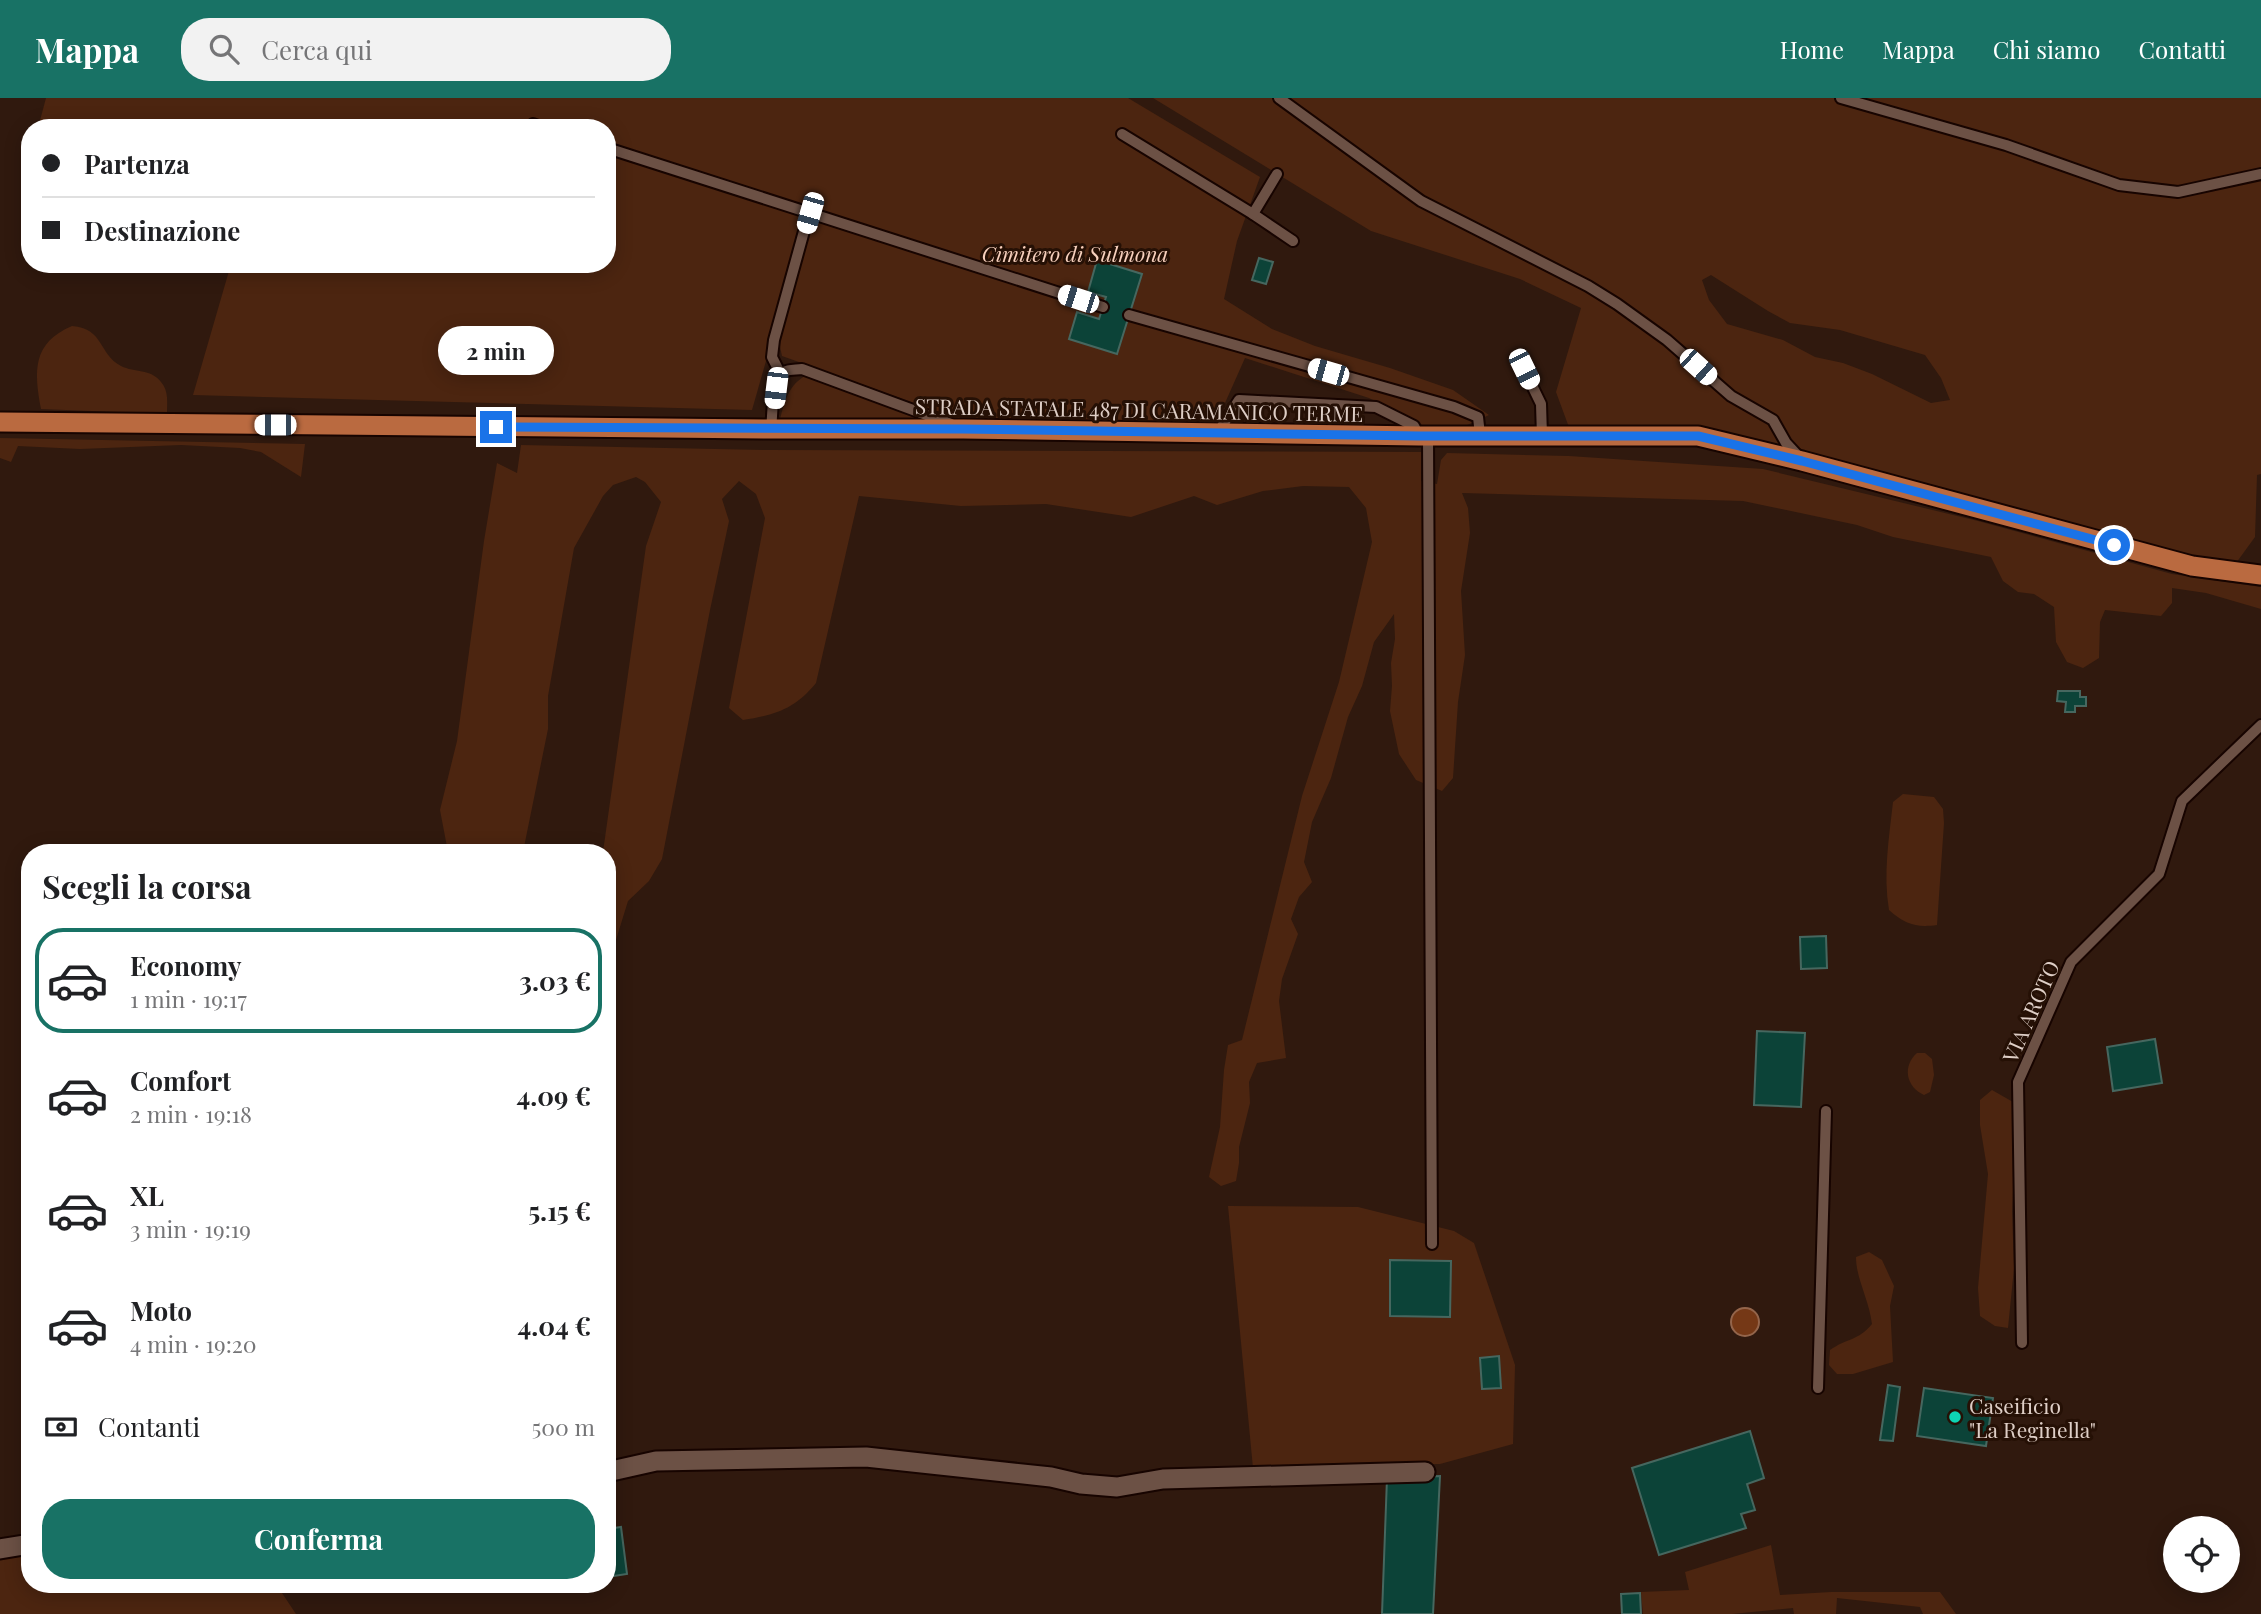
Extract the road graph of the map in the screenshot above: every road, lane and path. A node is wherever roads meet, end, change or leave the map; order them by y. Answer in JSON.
{"nodes":[{"id":1,"x":1279,"y":98,"type":"edge"},
{"id":2,"x":1841,"y":98,"type":"edge"},
{"id":3,"x":1122,"y":134,"type":"dead end"},
{"id":4,"x":616,"y":151,"type":"edge"},
{"id":5,"x":1276,"y":174,"type":"dead end"},
{"id":6,"x":2261,"y":174,"type":"edge"},
{"id":7,"x":810,"y":213,"type":"junction"},
{"id":8,"x":1253,"y":214,"type":"junction"},
{"id":9,"x":1293,"y":241,"type":"dead end"},
{"id":10,"x":1103,"y":307,"type":"dead end"},
{"id":11,"x":1129,"y":316,"type":"dead end"},
{"id":12,"x":1524,"y":369,"type":"dead end"},
{"id":13,"x":781,"y":375,"type":"junction"},
{"id":14,"x":0,"y":422,"type":"edge"},
{"id":15,"x":771,"y":429,"type":"junction"},
{"id":16,"x":963,"y":429,"type":"junction"},
{"id":17,"x":1217,"y":434,"type":"junction"},
{"id":18,"x":1480,"y":435,"type":"junction"},
{"id":19,"x":1424,"y":436,"type":"junction"},
{"id":20,"x":1542,"y":436,"type":"junction"},
{"id":21,"x":1802,"y":461,"type":"junction"},
{"id":22,"x":2261,"y":575,"type":"edge"},
{"id":23,"x":2261,"y":725,"type":"edge"},
{"id":24,"x":1826,"y":1111,"type":"dead end"},
{"id":25,"x":1432,"y":1244,"type":"dead end"},
{"id":26,"x":2022,"y":1343,"type":"dead end"},
{"id":27,"x":1818,"y":1388,"type":"dead end"},
{"id":28,"x":616,"y":1470,"type":"edge"},
{"id":29,"x":1425,"y":1472,"type":"dead end"},
{"id":30,"x":21,"y":1546,"type":"edge"},
{"id":31,"x":0,"y":1549,"type":"edge"}],
"edges":[{"from":1,"to":21,"type":"lane"},
{"from":2,"to":6,"type":"lane"},
{"from":3,"to":8,"type":"lane"},
{"from":4,"to":7,"type":"lane"},
{"from":5,"to":8,"type":"lane"},
{"from":7,"to":10,"type":"lane"},
{"from":7,"to":13,"type":"lane"},
{"from":8,"to":9,"type":"lane"},
{"from":11,"to":18,"type":"lane"},
{"from":12,"to":20,"type":"lane"},
{"from":13,"to":15,"type":"lane"},
{"from":13,"to":16,"type":"lane"},
{"from":14,"to":15,"type":"main road","name":"STRADA STATALE 487 DI CARAMANICO TERME"},
{"from":15,"to":16,"type":"main road","name":"STRADA STATALE 487 DI CARAMANICO TERME"},
{"from":16,"to":17,"type":"main road","name":"STRADA STATALE 487 DI CARAMANICO TERME"},
{"from":17,"to":19,"type":"main road","name":"STRADA STATALE 487 DI CARAMANICO TERME"},
{"from":17,"to":19,"type":"lane"},
{"from":18,"to":19,"type":"main road","name":"STRADA STATALE 487 DI CARAMANICO TERME"},
{"from":18,"to":20,"type":"main road","name":"STRADA STATALE 487 DI CARAMANICO TERME"},
{"from":19,"to":25,"type":"lane"},
{"from":20,"to":21,"type":"main road","name":"STRADA STATALE 487 DI CARAMANICO TERME"},
{"from":21,"to":22,"type":"main road","name":"STRADA STATALE 487 DI CARAMANICO TERME"},
{"from":23,"to":26,"type":"lane","name":"VIA AROTO"},
{"from":24,"to":27,"type":"lane"},
{"from":28,"to":29,"type":"street"},
{"from":30,"to":31,"type":"street"}]}
